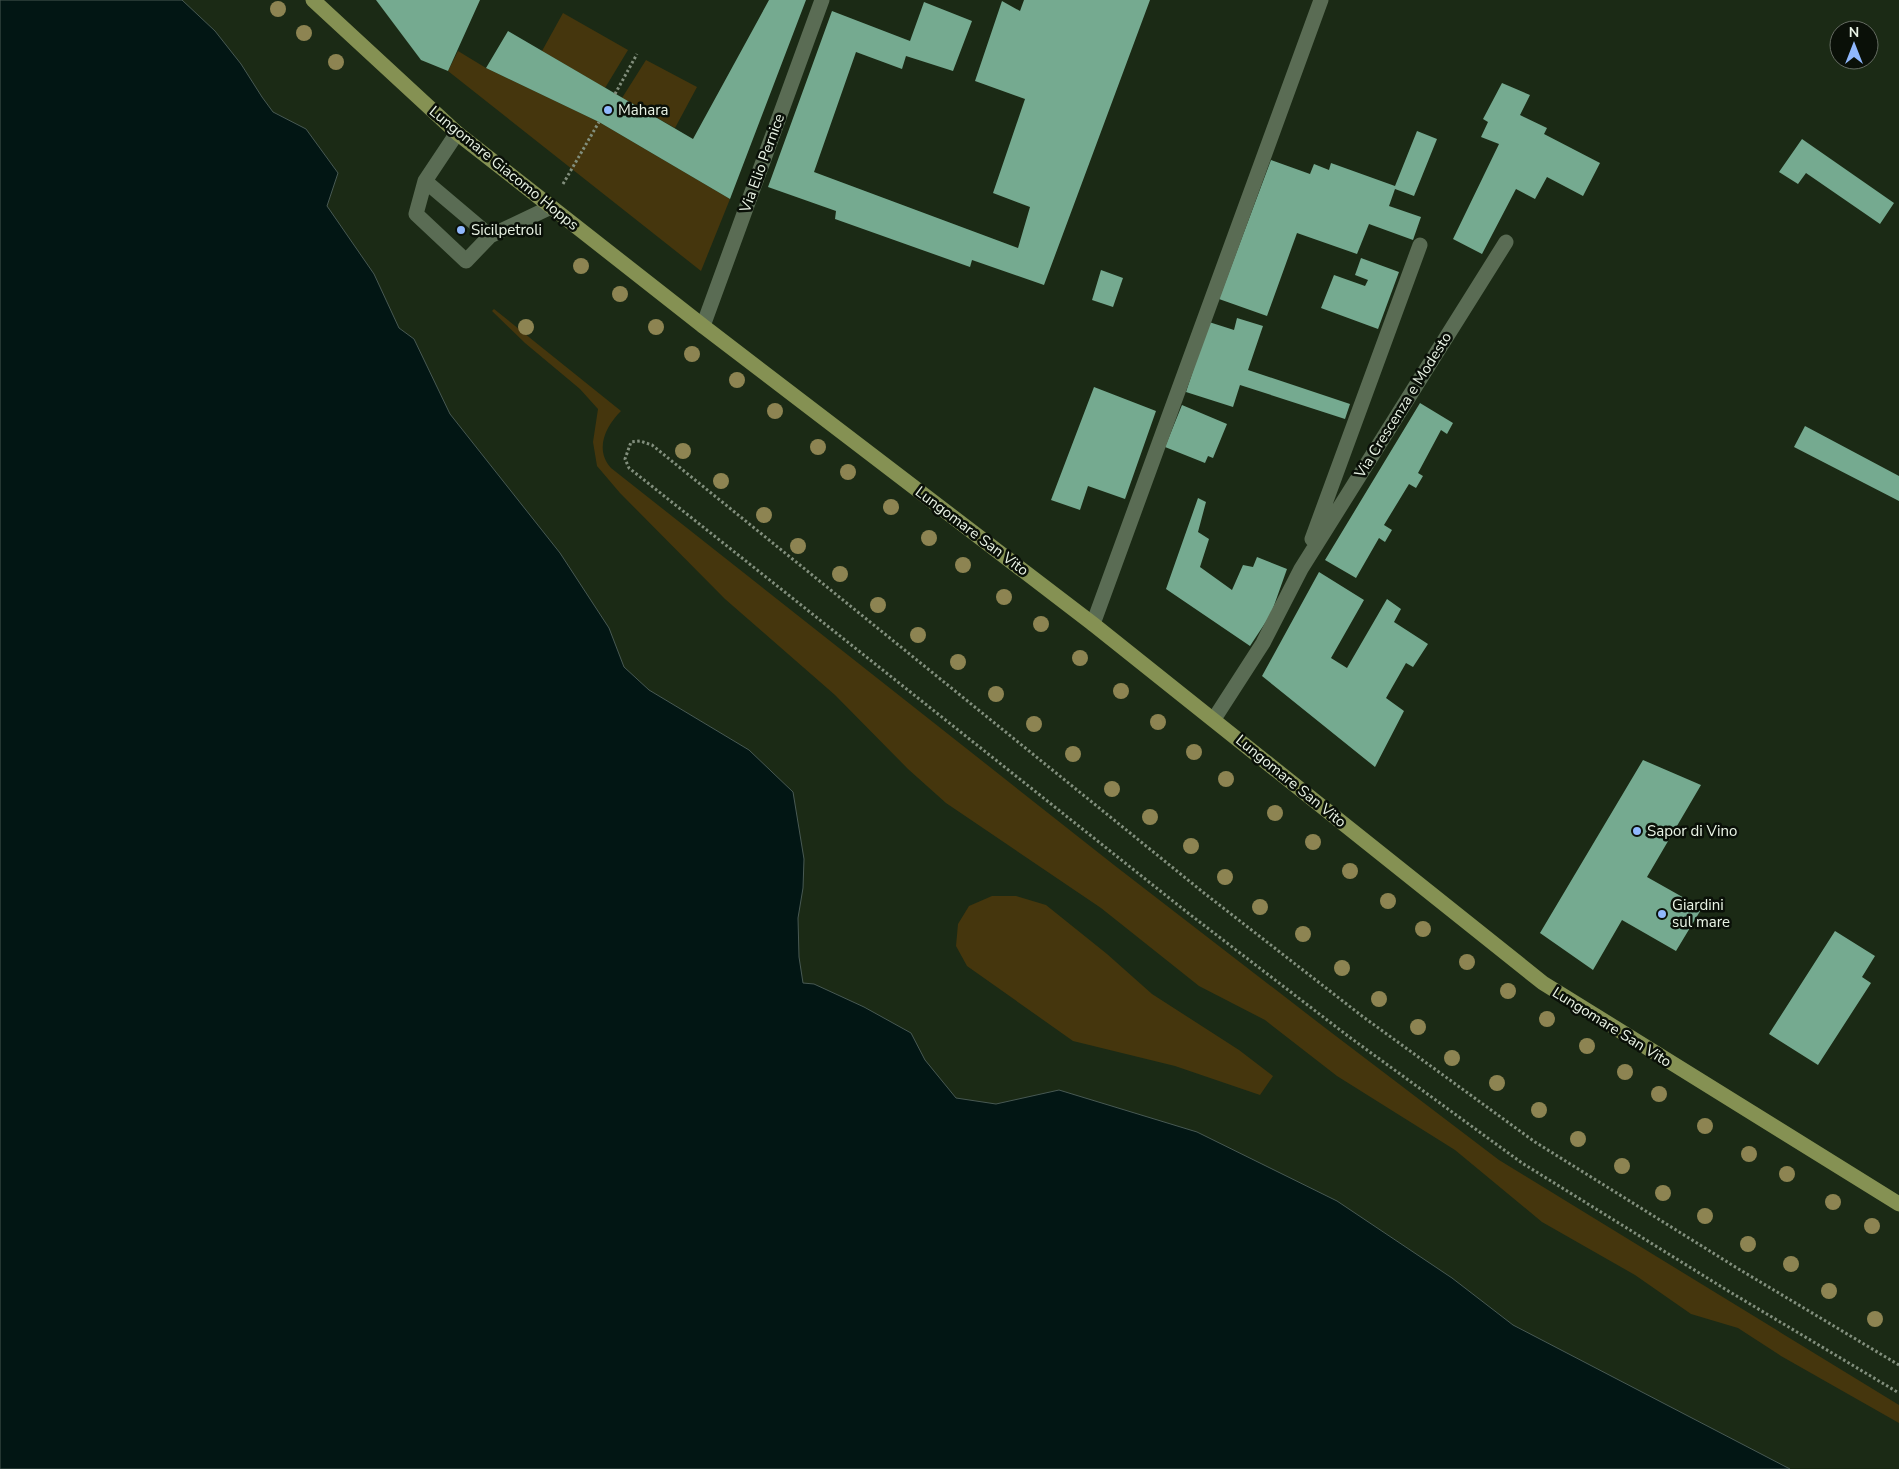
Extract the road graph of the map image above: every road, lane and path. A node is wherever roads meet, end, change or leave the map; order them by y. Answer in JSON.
{"nodes":[{"id":1,"x":313,"y":0,"type":"edge"},
{"id":2,"x":822,"y":0,"type":"edge"},
{"id":3,"x":1321,"y":0,"type":"edge"},
{"id":4,"x":637,"y":54,"type":"dead end"},
{"id":5,"x":615,"y":94,"type":"dead end"},
{"id":6,"x":599,"y":122,"type":"dead end"},
{"id":7,"x":457,"y":133,"type":"junction"},
{"id":8,"x":425,"y":181,"type":"junction"},
{"id":9,"x":551,"y":207,"type":"junction"},
{"id":10,"x":490,"y":236,"type":"junction"},
{"id":11,"x":1506,"y":242,"type":"dead end"},
{"id":12,"x":1420,"y":245,"type":"dead end"},
{"id":13,"x":703,"y":326,"type":"junction"},
{"id":14,"x":1301,"y":569,"type":"junction"},
{"id":15,"x":1093,"y":624,"type":"junction"},
{"id":16,"x":1214,"y":719,"type":"junction"},
{"id":17,"x":1899,"y":1204,"type":"edge"},
{"id":18,"x":1899,"y":1364,"type":"edge"},
{"id":19,"x":1899,"y":1394,"type":"edge"}],
"edges":[{"from":1,"to":7,"type":"main road","name":"Lungomare Giacomo Hopps"},
{"from":2,"to":13,"type":"street","name":"Via Elio Pernice"},
{"from":3,"to":15,"type":"street"},
{"from":4,"to":5,"type":"path"},
{"from":6,"to":9,"type":"path"},
{"from":7,"to":8,"type":"street"},
{"from":7,"to":9,"type":"main road","name":"Lungomare Giacomo Hopps"},
{"from":8,"to":10,"type":"street"},
{"from":8,"to":10,"type":"street"},
{"from":9,"to":10,"type":"street"},
{"from":9,"to":13,"type":"main road","name":"Lungomare Giacomo Hopps"},
{"from":11,"to":14,"type":"street","name":"Via Crescenza e Modesto"},
{"from":12,"to":14,"type":"street","name":"Via Crescenza e Modesto"},
{"from":13,"to":15,"type":"main road","name":"Lungomare San Vito"},
{"from":14,"to":16,"type":"street","name":"Via Crescenza e Modesto"},
{"from":15,"to":16,"type":"main road","name":"Lungomare San Vito"},
{"from":16,"to":17,"type":"main road","name":"Lungomare San Vito"},
{"from":18,"to":19,"type":"path"}]}
